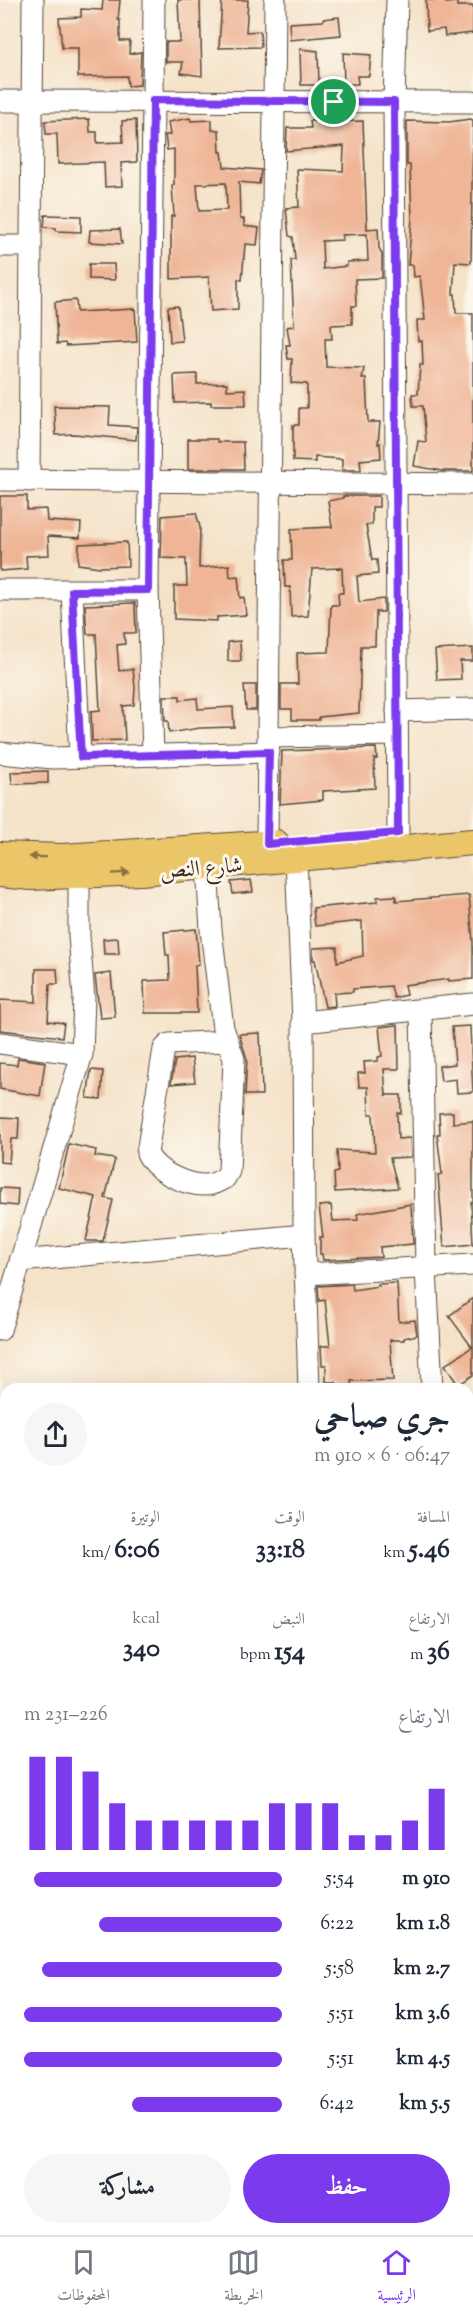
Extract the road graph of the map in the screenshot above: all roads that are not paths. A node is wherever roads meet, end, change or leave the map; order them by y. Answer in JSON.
{"nodes":[{"id":1,"x":33,"y":0,"type":"edge"},
{"id":2,"x":154,"y":0,"type":"edge"},
{"id":3,"x":275,"y":0,"type":"edge"},
{"id":4,"x":397,"y":0,"type":"edge"},
{"id":5,"x":0,"y":100,"type":"edge"},
{"id":6,"x":32,"y":100,"type":"junction"},
{"id":7,"x":153,"y":100,"type":"junction"},
{"id":8,"x":274,"y":101,"type":"junction"},
{"id":9,"x":394,"y":102,"type":"junction"},
{"id":10,"x":473,"y":102,"type":"edge"},
{"id":11,"x":0,"y":246,"type":"edge"},
{"id":12,"x":30,"y":246,"type":"junction"},
{"id":13,"x":0,"y":480,"type":"edge"},
{"id":14,"x":29,"y":481,"type":"junction"},
{"id":15,"x":150,"y":482,"type":"junction"},
{"id":16,"x":272,"y":483,"type":"junction"},
{"id":17,"x":398,"y":484,"type":"junction"},
{"id":18,"x":473,"y":484,"type":"edge"},
{"id":19,"x":0,"y":590,"type":"edge"},
{"id":20,"x":148,"y":590,"type":"junction"},
{"id":21,"x":72,"y":591,"type":"junction"},
{"id":22,"x":473,"y":709,"type":"edge"},
{"id":23,"x":397,"y":711,"type":"junction"},
{"id":24,"x":397,"y":735,"type":"junction"},
{"id":25,"x":269,"y":744,"type":"junction"},
{"id":26,"x":0,"y":753,"type":"edge"},
{"id":27,"x":153,"y":755,"type":"junction"},
{"id":28,"x":81,"y":757,"type":"junction"},
{"id":29,"x":473,"y":824,"type":"edge"},
{"id":30,"x":398,"y":833,"type":"junction"},
{"id":31,"x":473,"y":842,"type":"edge"},
{"id":32,"x":267,"y":844,"type":"junction"},
{"id":33,"x":0,"y":855,"type":"edge"},
{"id":34,"x":296,"y":858,"type":"junction"},
{"id":35,"x":207,"y":867,"type":"junction"},
{"id":36,"x":0,"y":874,"type":"edge"},
{"id":37,"x":79,"y":876,"type":"junction"},
{"id":38,"x":473,"y":1004,"type":"edge"},
{"id":39,"x":422,"y":1010,"type":"junction"},
{"id":40,"x":303,"y":1022,"type":"junction"},
{"id":41,"x":226,"y":1041,"type":"junction"},
{"id":42,"x":0,"y":1043,"type":"edge"},
{"id":43,"x":82,"y":1054,"type":"junction"},
{"id":44,"x":304,"y":1235,"type":"junction"},
{"id":45,"x":20,"y":1262,"type":"junction"},
{"id":46,"x":473,"y":1265,"type":"edge"},
{"id":47,"x":426,"y":1268,"type":"junction"},
{"id":48,"x":305,"y":1274,"type":"junction"},
{"id":49,"x":5,"y":1298,"type":"edge"},
{"id":50,"x":0,"y":1330,"type":"edge"},
{"id":51,"x":309,"y":1383,"type":"edge"},
{"id":52,"x":432,"y":1383,"type":"edge"}],
"edges":[{"from":1,"to":6,"type":"street"},
{"from":2,"to":7,"type":"street"},
{"from":3,"to":8,"type":"street"},
{"from":4,"to":9,"type":"street"},
{"from":5,"to":6,"type":"street"},
{"from":6,"to":7,"type":"street"},
{"from":6,"to":12,"type":"street"},
{"from":7,"to":8,"type":"street"},
{"from":7,"to":15,"type":"street"},
{"from":8,"to":9,"type":"street"},
{"from":8,"to":16,"type":"street"},
{"from":9,"to":10,"type":"street"},
{"from":9,"to":17,"type":"street"},
{"from":11,"to":12,"type":"street"},
{"from":12,"to":14,"type":"street"},
{"from":13,"to":14,"type":"street"},
{"from":14,"to":15,"type":"street"},
{"from":15,"to":16,"type":"street"},
{"from":15,"to":20,"type":"street"},
{"from":16,"to":17,"type":"street"},
{"from":16,"to":25,"type":"street"},
{"from":17,"to":18,"type":"street"},
{"from":17,"to":23,"type":"street"},
{"from":19,"to":21,"type":"street"},
{"from":20,"to":21,"type":"street"},
{"from":20,"to":27,"type":"street"},
{"from":21,"to":28,"type":"street"},
{"from":22,"to":23,"type":"street"},
{"from":23,"to":24,"type":"street"},
{"from":24,"to":25,"type":"street"},
{"from":24,"to":30,"type":"street"},
{"from":25,"to":27,"type":"street"},
{"from":25,"to":32,"type":"street"},
{"from":26,"to":28,"type":"street"},
{"from":27,"to":28,"type":"street"},
{"from":29,"to":30,"type":"main road","name":"شارع النص"},
{"from":30,"to":32,"type":"main road","name":"شارع النص"},
{"from":31,"to":34,"type":"main road","name":"شارع النص"},
{"from":32,"to":33,"type":"main road","name":"شارع النص","one_way":true},
{"from":34,"to":35,"type":"main road","name":"شارع النص"},
{"from":34,"to":40,"type":"street"},
{"from":37,"to":35,"type":"main road","name":"شارع النص","one_way":true},
{"from":35,"to":41,"type":"street"},
{"from":36,"to":37,"type":"main road","name":"شارع النص"},
{"from":37,"to":43,"type":"street"},
{"from":38,"to":39,"type":"street"},
{"from":39,"to":40,"type":"street"},
{"from":39,"to":47,"type":"street"},
{"from":40,"to":44,"type":"street"},
{"from":41,"to":41,"type":"street"},
{"from":42,"to":43,"type":"street"},
{"from":43,"to":45,"type":"street"},
{"from":44,"to":45,"type":"street"},
{"from":44,"to":48,"type":"street"},
{"from":45,"to":49,"type":"street"},
{"from":46,"to":47,"type":"street"},
{"from":47,"to":48,"type":"street"},
{"from":47,"to":52,"type":"street"},
{"from":48,"to":51,"type":"street"},
{"from":49,"to":50,"type":"street"}]}
